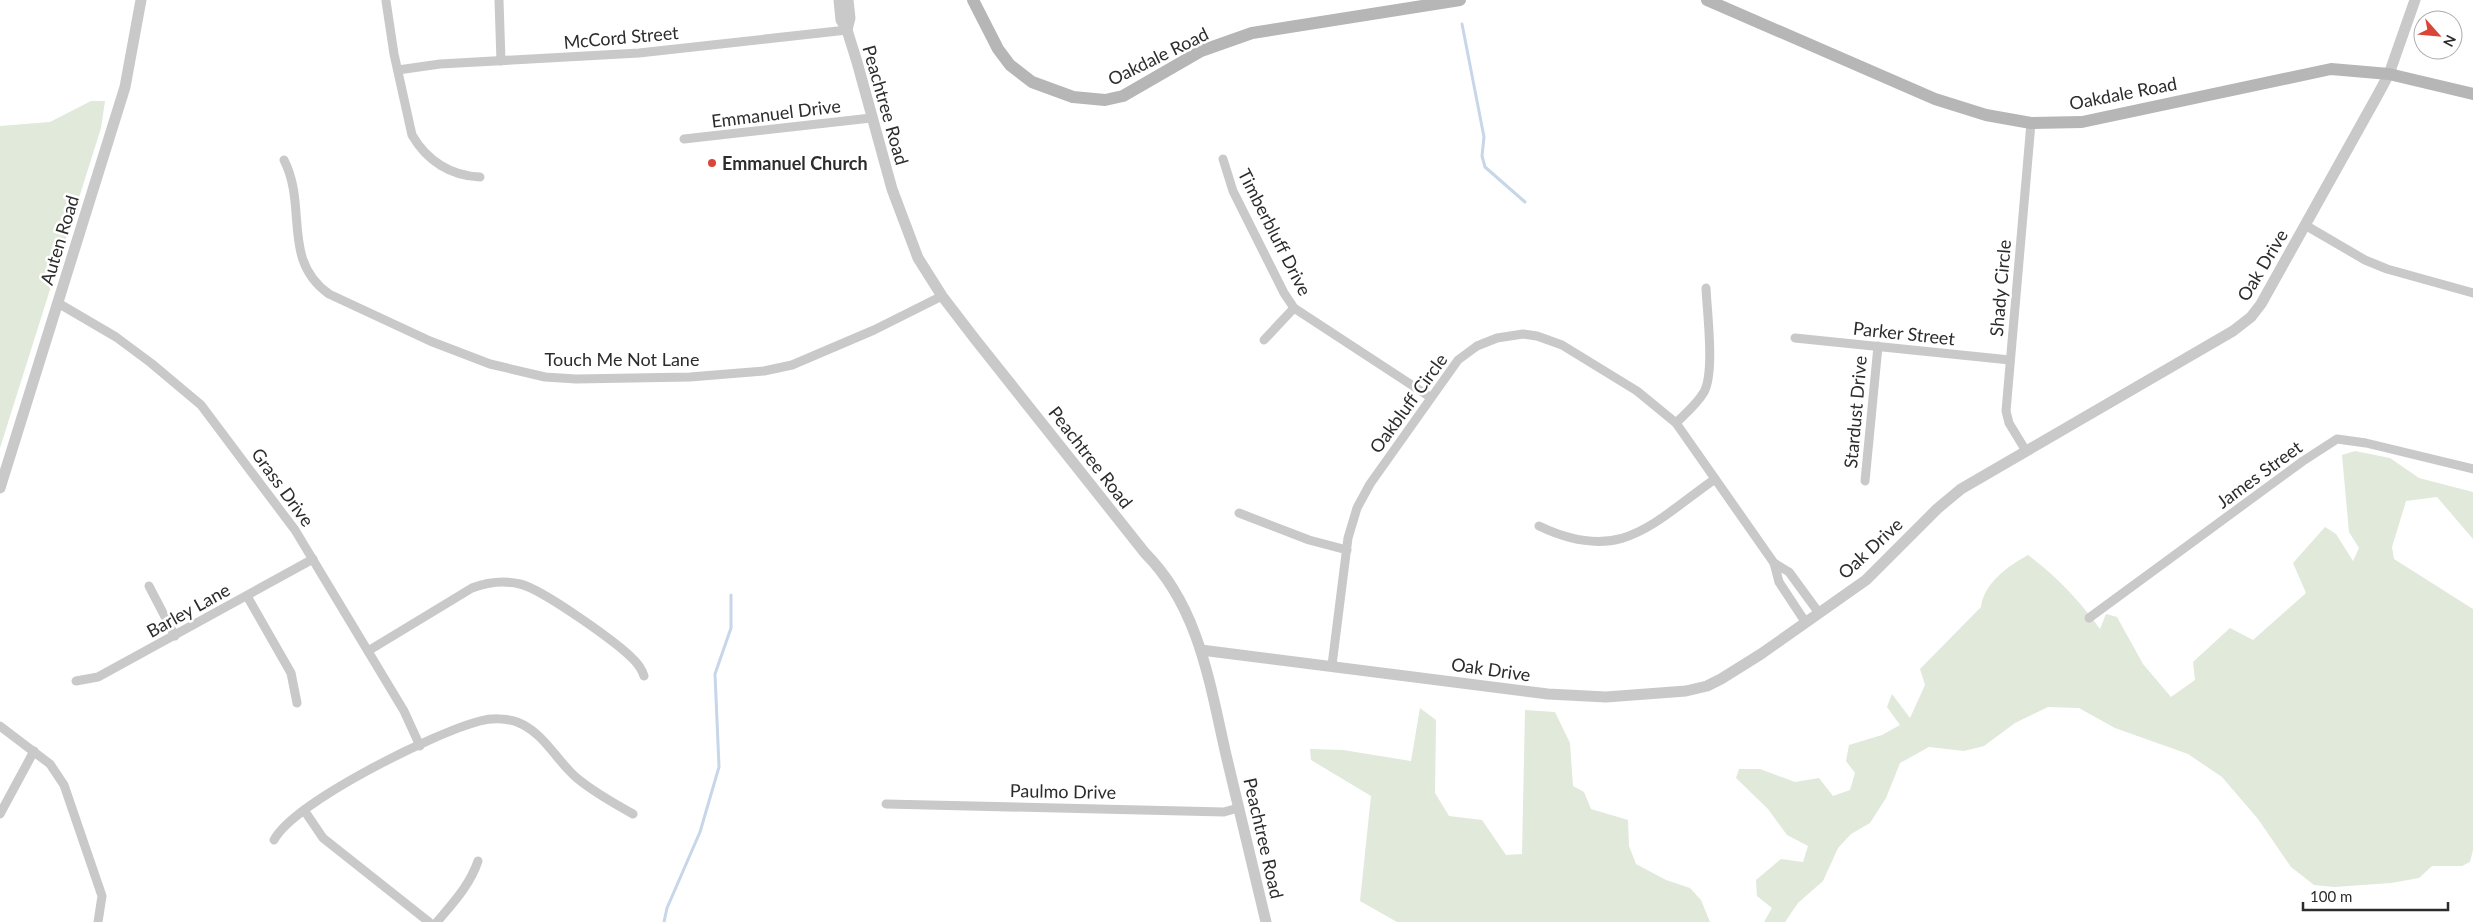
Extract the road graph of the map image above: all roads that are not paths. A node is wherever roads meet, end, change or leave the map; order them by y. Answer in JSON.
{"nodes":[{"id":1,"x":141,"y":0,"type":"edge"},
{"id":2,"x":499,"y":0,"type":"edge"},
{"id":3,"x":839,"y":0,"type":"edge"},
{"id":4,"x":848,"y":0,"type":"edge"},
{"id":5,"x":973,"y":0,"type":"edge"},
{"id":6,"x":1460,"y":0,"type":"edge"},
{"id":7,"x":1708,"y":0,"type":"edge"},
{"id":8,"x":2415,"y":0,"type":"edge"},
{"id":9,"x":386,"y":1,"type":"edge"},
{"id":10,"x":847,"y":30,"type":"junction"},
{"id":11,"x":501,"y":62,"type":"junction"},
{"id":12,"x":398,"y":70,"type":"junction"},
{"id":13,"x":2389,"y":74,"type":"junction"},
{"id":14,"x":2473,"y":94,"type":"edge"},
{"id":15,"x":871,"y":118,"type":"junction"},
{"id":16,"x":2031,"y":123,"type":"junction"},
{"id":17,"x":684,"y":139,"type":"dead end"},
{"id":18,"x":1223,"y":159,"type":"dead end"},
{"id":19,"x":284,"y":160,"type":"dead end"},
{"id":20,"x":480,"y":177,"type":"dead end"},
{"id":21,"x":2306,"y":225,"type":"junction"},
{"id":22,"x":1706,"y":288,"type":"dead end"},
{"id":23,"x":2473,"y":292,"type":"edge"},
{"id":24,"x":942,"y":296,"type":"junction"},
{"id":25,"x":58,"y":303,"type":"junction"},
{"id":26,"x":1294,"y":308,"type":"junction"},
{"id":27,"x":1795,"y":338,"type":"dead end"},
{"id":28,"x":1264,"y":340,"type":"dead end"},
{"id":29,"x":1878,"y":346,"type":"junction"},
{"id":30,"x":2010,"y":360,"type":"junction"},
{"id":31,"x":1430,"y":397,"type":"junction"},
{"id":32,"x":1676,"y":423,"type":"junction"},
{"id":33,"x":2026,"y":451,"type":"junction"},
{"id":34,"x":2473,"y":470,"type":"edge"},
{"id":35,"x":1715,"y":479,"type":"junction"},
{"id":36,"x":1865,"y":481,"type":"dead end"},
{"id":37,"x":0,"y":488,"type":"edge"},
{"id":38,"x":1239,"y":513,"type":"dead end"},
{"id":39,"x":1539,"y":526,"type":"dead end"},
{"id":40,"x":1346,"y":550,"type":"junction"},
{"id":41,"x":313,"y":559,"type":"junction"},
{"id":42,"x":1774,"y":563,"type":"junction"},
{"id":43,"x":149,"y":586,"type":"dead end"},
{"id":44,"x":246,"y":596,"type":"junction"},
{"id":45,"x":1819,"y":613,"type":"junction"},
{"id":46,"x":2089,"y":618,"type":"dead end"},
{"id":47,"x":1806,"y":623,"type":"junction"},
{"id":48,"x":175,"y":636,"type":"junction"},
{"id":49,"x":1201,"y":650,"type":"junction"},
{"id":50,"x":368,"y":651,"type":"junction"},
{"id":51,"x":1332,"y":665,"type":"junction"},
{"id":52,"x":644,"y":676,"type":"dead end"},
{"id":53,"x":76,"y":681,"type":"dead end"},
{"id":54,"x":297,"y":703,"type":"dead end"},
{"id":55,"x":0,"y":726,"type":"edge"},
{"id":56,"x":420,"y":746,"type":"junction"},
{"id":57,"x":34,"y":751,"type":"junction"},
{"id":58,"x":886,"y":804,"type":"dead end"},
{"id":59,"x":1238,"y":808,"type":"junction"},
{"id":60,"x":304,"y":810,"type":"junction"},
{"id":61,"x":0,"y":814,"type":"edge"},
{"id":62,"x":633,"y":814,"type":"dead end"},
{"id":63,"x":274,"y":840,"type":"dead end"},
{"id":64,"x":478,"y":861,"type":"dead end"},
{"id":65,"x":98,"y":922,"type":"edge"},
{"id":66,"x":429,"y":922,"type":"edge"},
{"id":67,"x":437,"y":922,"type":"edge"},
{"id":68,"x":1266,"y":922,"type":"edge"}],
"edges":[{"from":1,"to":25,"type":"street","name":"Auten Road"},
{"from":2,"to":11,"type":"street"},
{"from":3,"to":10,"type":"street","name":"Peachtree Road"},
{"from":4,"to":10,"type":"street","name":"Peachtree Road"},
{"from":5,"to":6,"type":"main road","name":"Oakdale Road"},
{"from":7,"to":16,"type":"main road","name":"Oakdale Road"},
{"from":8,"to":13,"type":"street","name":"Oak Drive"},
{"from":9,"to":12,"type":"street"},
{"from":10,"to":11,"type":"street","name":"McCord Street"},
{"from":10,"to":15,"type":"street","name":"Peachtree Road"},
{"from":11,"to":12,"type":"street","name":"McCord Street"},
{"from":12,"to":20,"type":"street"},
{"from":13,"to":14,"type":"main road","name":"Oakdale Road"},
{"from":13,"to":16,"type":"main road","name":"Oakdale Road"},
{"from":13,"to":21,"type":"street","name":"Oak Drive"},
{"from":15,"to":17,"type":"street","name":"Emmanuel Drive"},
{"from":15,"to":24,"type":"street","name":"Peachtree Road"},
{"from":16,"to":30,"type":"street","name":"Shady Circle"},
{"from":18,"to":26,"type":"street","name":"Timberbluff Drive"},
{"from":19,"to":24,"type":"street","name":"Touch Me Not Lane"},
{"from":21,"to":23,"type":"street"},
{"from":21,"to":33,"type":"street","name":"Oak Drive"},
{"from":22,"to":32,"type":"street"},
{"from":24,"to":49,"type":"street","name":"Peachtree Road"},
{"from":25,"to":37,"type":"street","name":"Auten Road"},
{"from":25,"to":41,"type":"street","name":"Grass Drive"},
{"from":26,"to":28,"type":"street"},
{"from":26,"to":31,"type":"street","name":"Timberbluff Drive"},
{"from":27,"to":29,"type":"street","name":"Parker Street"},
{"from":29,"to":30,"type":"street","name":"Parker Street"},
{"from":29,"to":36,"type":"street","name":"Stardust Drive"},
{"from":30,"to":33,"type":"street","name":"Shady Circle"},
{"from":31,"to":32,"type":"street","name":"Oakbluff Circle"},
{"from":31,"to":40,"type":"street","name":"Oakbluff Circle"},
{"from":32,"to":35,"type":"street","name":"Oakbluff Circle"},
{"from":33,"to":45,"type":"street","name":"Oak Drive"},
{"from":34,"to":46,"type":"street","name":"James Street"},
{"from":35,"to":39,"type":"street"},
{"from":35,"to":42,"type":"street","name":"Oakbluff Circle"},
{"from":38,"to":40,"type":"street"},
{"from":40,"to":51,"type":"street","name":"Oakbluff Circle"},
{"from":41,"to":44,"type":"street","name":"Barley Lane"},
{"from":41,"to":50,"type":"street","name":"Grass Drive"},
{"from":42,"to":45,"type":"street","name":"Oakbluff Circle"},
{"from":42,"to":47,"type":"street","name":"Oakbluff Circle"},
{"from":43,"to":48,"type":"street"},
{"from":44,"to":48,"type":"street","name":"Barley Lane"},
{"from":44,"to":54,"type":"street"},
{"from":45,"to":47,"type":"street","name":"Oak Drive"},
{"from":47,"to":51,"type":"street","name":"Oak Drive"},
{"from":48,"to":53,"type":"street","name":"Barley Lane"},
{"from":49,"to":51,"type":"street","name":"Oak Drive"},
{"from":49,"to":59,"type":"street","name":"Peachtree Road"},
{"from":50,"to":52,"type":"street"},
{"from":50,"to":56,"type":"street","name":"Grass Drive"},
{"from":55,"to":57,"type":"street"},
{"from":56,"to":60,"type":"street"},
{"from":56,"to":62,"type":"street"},
{"from":57,"to":61,"type":"street"},
{"from":57,"to":65,"type":"street"},
{"from":58,"to":59,"type":"street","name":"Paulmo Drive"},
{"from":59,"to":68,"type":"street","name":"Peachtree Road"},
{"from":60,"to":63,"type":"street"},
{"from":60,"to":66,"type":"street"},
{"from":64,"to":67,"type":"street"}]}
